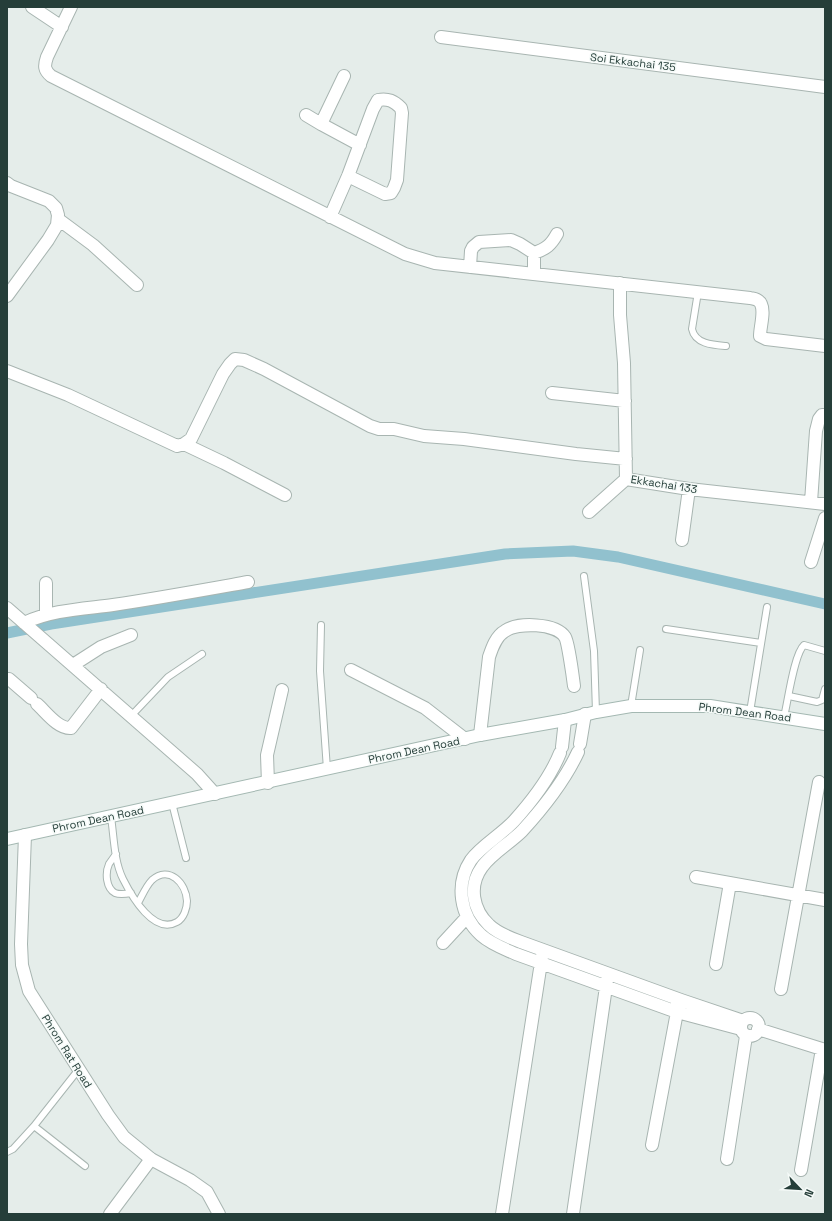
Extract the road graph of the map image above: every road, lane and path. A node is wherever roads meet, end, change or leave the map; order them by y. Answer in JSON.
{"nodes":[{"id":1,"x":32,"y":7,"type":"edge"},
{"id":2,"x":71,"y":7,"type":"edge"},
{"id":3,"x":62,"y":26,"type":"junction"},
{"id":4,"x":441,"y":37,"type":"dead end"},
{"id":5,"x":344,"y":76,"type":"dead end"},
{"id":6,"x":825,"y":87,"type":"edge"},
{"id":7,"x":306,"y":115,"type":"dead end"},
{"id":8,"x":321,"y":124,"type":"junction"},
{"id":9,"x":360,"y":145,"type":"junction"},
{"id":10,"x":348,"y":176,"type":"junction"},
{"id":11,"x":7,"y":183,"type":"edge"},
{"id":12,"x":330,"y":217,"type":"junction"},
{"id":13,"x":58,"y":219,"type":"junction"},
{"id":14,"x":557,"y":234,"type":"dead end"},
{"id":15,"x":534,"y":253,"type":"junction"},
{"id":16,"x":470,"y":267,"type":"junction"},
{"id":17,"x":534,"y":274,"type":"junction"},
{"id":18,"x":620,"y":283,"type":"junction"},
{"id":19,"x":137,"y":285,"type":"dead end"},
{"id":20,"x":698,"y":292,"type":"junction"},
{"id":21,"x":7,"y":296,"type":"edge"},
{"id":22,"x":726,"y":346,"type":"dead end"},
{"id":23,"x":825,"y":346,"type":"edge"},
{"id":24,"x":7,"y":371,"type":"edge"},
{"id":25,"x":552,"y":393,"type":"dead end"},
{"id":26,"x":625,"y":401,"type":"junction"},
{"id":27,"x":825,"y":415,"type":"edge"},
{"id":28,"x":184,"y":444,"type":"junction"},
{"id":29,"x":626,"y":459,"type":"junction"},
{"id":30,"x":626,"y":479,"type":"junction"},
{"id":31,"x":690,"y":489,"type":"junction"},
{"id":32,"x":286,"y":495,"type":"dead end"},
{"id":33,"x":811,"y":502,"type":"junction"},
{"id":34,"x":825,"y":504,"type":"edge"},
{"id":35,"x":589,"y":512,"type":"dead end"},
{"id":36,"x":825,"y":518,"type":"edge"},
{"id":37,"x":682,"y":540,"type":"dead end"},
{"id":38,"x":811,"y":562,"type":"dead end"},
{"id":39,"x":584,"y":576,"type":"dead end"},
{"id":40,"x":248,"y":582,"type":"dead end"},
{"id":41,"x":46,"y":583,"type":"dead end"},
{"id":42,"x":767,"y":607,"type":"dead end"},
{"id":43,"x":7,"y":608,"type":"edge"},
{"id":44,"x":46,"y":615,"type":"junction"},
{"id":45,"x":26,"y":624,"type":"junction"},
{"id":46,"x":321,"y":625,"type":"dead end"},
{"id":47,"x":666,"y":629,"type":"dead end"},
{"id":48,"x":130,"y":635,"type":"dead end"},
{"id":49,"x":761,"y":643,"type":"junction"},
{"id":50,"x":640,"y":650,"type":"dead end"},
{"id":51,"x":825,"y":651,"type":"edge"},
{"id":52,"x":202,"y":654,"type":"dead end"},
{"id":53,"x":73,"y":665,"type":"junction"},
{"id":54,"x":350,"y":670,"type":"dead end"},
{"id":55,"x":9,"y":679,"type":"dead end"},
{"id":56,"x":574,"y":686,"type":"dead end"},
{"id":57,"x":825,"y":688,"type":"edge"},
{"id":58,"x":101,"y":690,"type":"junction"},
{"id":59,"x":282,"y":690,"type":"dead end"},
{"id":60,"x":789,"y":696,"type":"junction"},
{"id":61,"x":631,"y":706,"type":"junction"},
{"id":62,"x":750,"y":712,"type":"junction"},
{"id":63,"x":590,"y":713,"type":"junction"},
{"id":64,"x":131,"y":716,"type":"junction"},
{"id":65,"x":784,"y":717,"type":"junction"},
{"id":66,"x":565,"y":720,"type":"junction"},
{"id":67,"x":825,"y":724,"type":"edge"},
{"id":68,"x":480,"y":736,"type":"junction"},
{"id":69,"x":465,"y":739,"type":"junction"},
{"id":70,"x":578,"y":751,"type":"junction"},
{"id":71,"x":560,"y":752,"type":"junction"},
{"id":72,"x":327,"y":770,"type":"junction"},
{"id":73,"x":819,"y":782,"type":"dead end"},
{"id":74,"x":268,"y":783,"type":"junction"},
{"id":75,"x":215,"y":794,"type":"junction"},
{"id":76,"x":172,"y":803,"type":"junction"},
{"id":77,"x":111,"y":816,"type":"junction"},
{"id":78,"x":505,"y":830,"type":"junction"},
{"id":79,"x":25,"y":835,"type":"junction"},
{"id":80,"x":515,"y":838,"type":"junction"},
{"id":81,"x":7,"y":839,"type":"edge"},
{"id":82,"x":116,"y":854,"type":"junction"},
{"id":83,"x":186,"y":858,"type":"dead end"},
{"id":84,"x":696,"y":877,"type":"dead end"},
{"id":85,"x":730,"y":883,"type":"junction"},
{"id":86,"x":131,"y":893,"type":"junction"},
{"id":87,"x":798,"y":895,"type":"junction"},
{"id":88,"x":825,"y":900,"type":"edge"},
{"id":89,"x":138,"y":903,"type":"junction"},
{"id":90,"x":467,"y":917,"type":"junction"},
{"id":91,"x":443,"y":943,"type":"dead end"},
{"id":92,"x":543,"y":950,"type":"junction"},
{"id":93,"x":540,"y":963,"type":"junction"},
{"id":94,"x":716,"y":964,"type":"dead end"},
{"id":95,"x":608,"y":974,"type":"junction"},
{"id":96,"x":606,"y":987,"type":"junction"},
{"id":97,"x":781,"y":990,"type":"dead end"},
{"id":98,"x":677,"y":999,"type":"junction"},
{"id":99,"x":677,"y":1012,"type":"junction"},
{"id":100,"x":743,"y":1029,"type":"junction"},
{"id":101,"x":823,"y":1049,"type":"edge"},
{"id":102,"x":78,"y":1069,"type":"junction"},
{"id":103,"x":34,"y":1126,"type":"junction"},
{"id":104,"x":652,"y":1145,"type":"dead end"},
{"id":105,"x":7,"y":1152,"type":"edge"},
{"id":106,"x":151,"y":1159,"type":"junction"},
{"id":107,"x":727,"y":1159,"type":"dead end"},
{"id":108,"x":85,"y":1166,"type":"dead end"},
{"id":109,"x":801,"y":1170,"type":"dead end"},
{"id":110,"x":110,"y":1214,"type":"edge"},
{"id":111,"x":219,"y":1214,"type":"edge"},
{"id":112,"x":502,"y":1214,"type":"edge"},
{"id":113,"x":573,"y":1214,"type":"edge"}],
"edges":[{"from":1,"to":3,"type":"street"},
{"from":2,"to":3,"type":"street"},
{"from":3,"to":12,"type":"street"},
{"from":4,"to":6,"type":"street","name":"Soi Ekkachai 135"},
{"from":5,"to":8,"type":"street"},
{"from":7,"to":8,"type":"street"},
{"from":8,"to":9,"type":"street"},
{"from":9,"to":10,"type":"street"},
{"from":9,"to":10,"type":"street"},
{"from":10,"to":12,"type":"street"},
{"from":11,"to":13,"type":"street"},
{"from":12,"to":16,"type":"street"},
{"from":13,"to":19,"type":"street"},
{"from":13,"to":21,"type":"street"},
{"from":14,"to":15,"type":"street"},
{"from":15,"to":16,"type":"street"},
{"from":15,"to":17,"type":"street"},
{"from":16,"to":17,"type":"street"},
{"from":17,"to":18,"type":"street"},
{"from":18,"to":20,"type":"street"},
{"from":18,"to":26,"type":"street","name":"Ekkachai 133"},
{"from":20,"to":22,"type":"lane"},
{"from":20,"to":23,"type":"street"},
{"from":24,"to":28,"type":"street"},
{"from":25,"to":26,"type":"street"},
{"from":26,"to":29,"type":"street","name":"Ekkachai 133"},
{"from":27,"to":33,"type":"street"},
{"from":28,"to":29,"type":"street"},
{"from":28,"to":32,"type":"street"},
{"from":29,"to":30,"type":"street","name":"Ekkachai 133"},
{"from":30,"to":31,"type":"street","name":"Ekkachai 133"},
{"from":30,"to":35,"type":"street"},
{"from":31,"to":33,"type":"street","name":"Ekkachai 133"},
{"from":31,"to":37,"type":"street"},
{"from":33,"to":34,"type":"street","name":"Ekkachai 133"},
{"from":36,"to":38,"type":"street"},
{"from":39,"to":63,"type":"lane"},
{"from":40,"to":44,"type":"street"},
{"from":41,"to":44,"type":"street"},
{"from":42,"to":49,"type":"lane"},
{"from":43,"to":45,"type":"street"},
{"from":44,"to":45,"type":"street"},
{"from":45,"to":53,"type":"street"},
{"from":46,"to":72,"type":"lane"},
{"from":47,"to":49,"type":"lane"},
{"from":48,"to":53,"type":"street"},
{"from":49,"to":62,"type":"lane"},
{"from":50,"to":61,"type":"lane"},
{"from":51,"to":60,"type":"lane"},
{"from":52,"to":64,"type":"lane"},
{"from":53,"to":58,"type":"street"},
{"from":54,"to":69,"type":"street"},
{"from":55,"to":58,"type":"street"},
{"from":56,"to":68,"type":"street"},
{"from":57,"to":60,"type":"lane"},
{"from":58,"to":64,"type":"street"},
{"from":59,"to":74,"type":"street"},
{"from":60,"to":65,"type":"lane"},
{"from":61,"to":62,"type":"street","name":"Phrom Dean Road"},
{"from":61,"to":63,"type":"street","name":"Phrom Dean Road"},
{"from":62,"to":65,"type":"street","name":"Phrom Dean Road"},
{"from":63,"to":66,"type":"street","name":"Phrom Dean Road"},
{"from":63,"to":70,"type":"street"},
{"from":64,"to":75,"type":"street"},
{"from":65,"to":67,"type":"street","name":"Phrom Dean Road"},
{"from":66,"to":68,"type":"street","name":"Phrom Dean Road"},
{"from":66,"to":71,"type":"street"},
{"from":68,"to":69,"type":"street","name":"Phrom Dean Road"},
{"from":69,"to":72,"type":"street","name":"Phrom Dean Road"},
{"from":70,"to":71,"type":"street"},
{"from":70,"to":80,"type":"street"},
{"from":71,"to":78,"type":"street"},
{"from":72,"to":74,"type":"street","name":"Phrom Dean Road"},
{"from":73,"to":87,"type":"street"},
{"from":74,"to":75,"type":"street","name":"Phrom Dean Road"},
{"from":75,"to":76,"type":"street","name":"Phrom Dean Road"},
{"from":76,"to":77,"type":"street","name":"Phrom Dean Road"},
{"from":76,"to":83,"type":"lane"},
{"from":77,"to":79,"type":"street","name":"Phrom Dean Road"},
{"from":77,"to":82,"type":"lane"},
{"from":78,"to":80,"type":"street"},
{"from":78,"to":90,"type":"street"},
{"from":79,"to":81,"type":"street","name":"Phrom Dean Road"},
{"from":79,"to":102,"type":"street","name":"Phrom Rat Road"},
{"from":80,"to":92,"type":"street"},
{"from":82,"to":86,"type":"lane"},
{"from":82,"to":86,"type":"lane"},
{"from":84,"to":85,"type":"street"},
{"from":85,"to":87,"type":"street"},
{"from":85,"to":94,"type":"street"},
{"from":86,"to":89,"type":"lane"},
{"from":87,"to":88,"type":"street"},
{"from":87,"to":97,"type":"street"},
{"from":89,"to":89,"type":"lane"},
{"from":90,"to":91,"type":"street"},
{"from":90,"to":93,"type":"street"},
{"from":92,"to":93,"type":"street"},
{"from":92,"to":95,"type":"street"},
{"from":93,"to":96,"type":"street"},
{"from":93,"to":112,"type":"street"},
{"from":95,"to":96,"type":"street"},
{"from":95,"to":98,"type":"street"},
{"from":96,"to":99,"type":"street"},
{"from":96,"to":113,"type":"street"},
{"from":98,"to":99,"type":"street"},
{"from":98,"to":100,"type":"street"},
{"from":99,"to":100,"type":"street"},
{"from":99,"to":104,"type":"street"},
{"from":100,"to":101,"type":"street"},
{"from":100,"to":107,"type":"street"},
{"from":101,"to":109,"type":"street"},
{"from":102,"to":103,"type":"lane"},
{"from":102,"to":106,"type":"street","name":"Phrom Rat Road"},
{"from":103,"to":105,"type":"lane"},
{"from":103,"to":108,"type":"lane"},
{"from":106,"to":110,"type":"street"},
{"from":106,"to":111,"type":"street","name":"Phrom Rat Road"}]}
